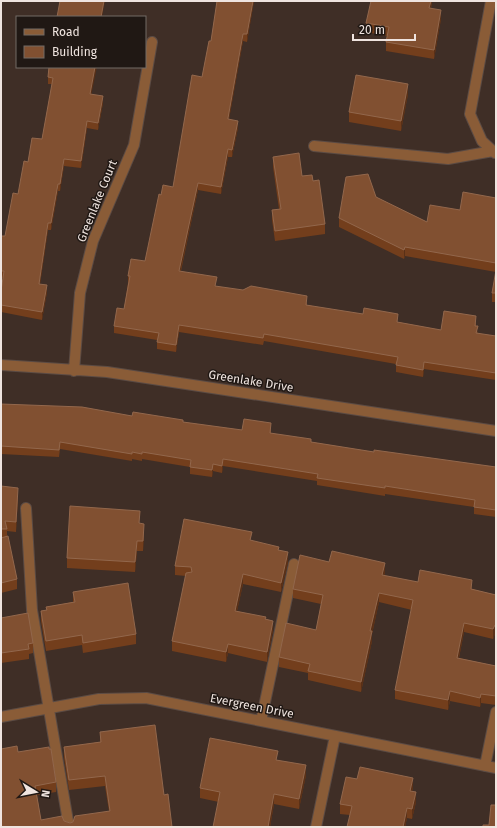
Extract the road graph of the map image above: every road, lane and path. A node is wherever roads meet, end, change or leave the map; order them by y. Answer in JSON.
{"nodes":[{"id":1,"x":491,"y":1,"type":"edge"},
{"id":2,"x":152,"y":42,"type":"dead end"},
{"id":3,"x":314,"y":146,"type":"dead end"},
{"id":4,"x":495,"y":152,"type":"edge"},
{"id":5,"x":1,"y":365,"type":"edge"},
{"id":6,"x":74,"y":370,"type":"junction"},
{"id":7,"x":496,"y":431,"type":"edge"},
{"id":8,"x":26,"y":508,"type":"dead end"},
{"id":9,"x":294,"y":564,"type":"dead end"},
{"id":10,"x":48,"y":708,"type":"junction"},
{"id":11,"x":496,"y":712,"type":"edge"},
{"id":12,"x":1,"y":717,"type":"edge"},
{"id":13,"x":261,"y":721,"type":"junction"},
{"id":14,"x":334,"y":736,"type":"junction"},
{"id":15,"x":485,"y":766,"type":"junction"},
{"id":16,"x":496,"y":768,"type":"edge"},
{"id":17,"x":69,"y":827,"type":"edge"},
{"id":18,"x":316,"y":827,"type":"edge"}],
"edges":[{"from":1,"to":4,"type":"street"},
{"from":2,"to":6,"type":"street","name":"Greenlake Court"},
{"from":3,"to":4,"type":"street"},
{"from":5,"to":6,"type":"street","name":"Greenlake Drive"},
{"from":6,"to":7,"type":"street","name":"Greenlake Drive"},
{"from":8,"to":10,"type":"street"},
{"from":9,"to":13,"type":"street"},
{"from":10,"to":12,"type":"street","name":"Evergreen Drive"},
{"from":10,"to":13,"type":"street","name":"Evergreen Drive"},
{"from":10,"to":17,"type":"street"},
{"from":11,"to":15,"type":"street"},
{"from":13,"to":14,"type":"street","name":"Evergreen Drive"},
{"from":14,"to":15,"type":"street","name":"Evergreen Drive"},
{"from":14,"to":18,"type":"street"},
{"from":15,"to":16,"type":"street","name":"Evergreen Drive"}]}
